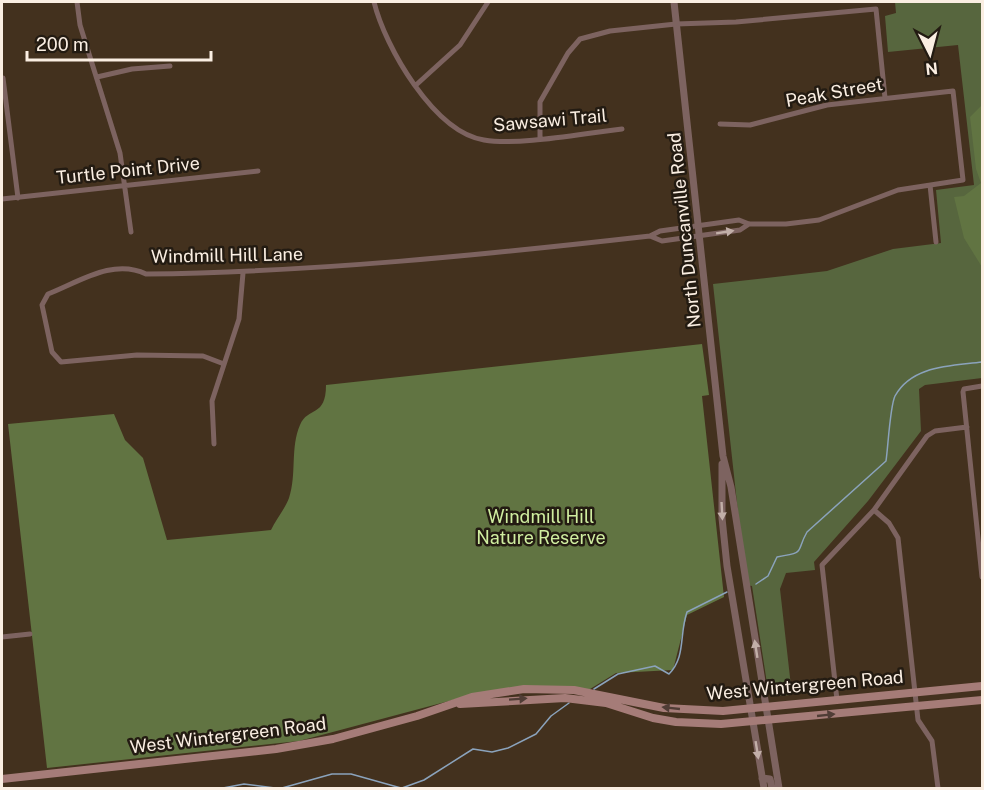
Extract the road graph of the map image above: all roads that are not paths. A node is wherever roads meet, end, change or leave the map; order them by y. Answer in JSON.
{"nodes":[{"id":1,"x":77,"y":2,"type":"edge"},
{"id":2,"x":374,"y":2,"type":"edge"},
{"id":3,"x":488,"y":2,"type":"edge"},
{"id":4,"x":674,"y":2,"type":"edge"},
{"id":5,"x":676,"y":24,"type":"junction"},
{"id":6,"x":170,"y":66,"type":"dead end"},
{"id":7,"x":97,"y":77,"type":"junction"},
{"id":8,"x":3,"y":78,"type":"edge"},
{"id":9,"x":416,"y":85,"type":"junction"},
{"id":10,"x":885,"y":98,"type":"junction"},
{"id":11,"x":720,"y":124,"type":"dead end"},
{"id":12,"x":621,"y":129,"type":"dead end"},
{"id":13,"x":540,"y":137,"type":"junction"},
{"id":14,"x":258,"y":171,"type":"dead end"},
{"id":15,"x":963,"y":180,"type":"joint"},
{"id":16,"x":930,"y":184,"type":"junction"},
{"id":17,"x":125,"y":186,"type":"junction"},
{"id":18,"x":18,"y":198,"type":"junction"},
{"id":19,"x":2,"y":200,"type":"edge"},
{"id":20,"x":749,"y":224,"type":"junction"},
{"id":21,"x":699,"y":226,"type":"junction"},
{"id":22,"x":131,"y":232,"type":"dead end"},
{"id":23,"x":699,"y":236,"type":"junction"},
{"id":24,"x":650,"y":237,"type":"junction"},
{"id":25,"x":936,"y":242,"type":"dead end"},
{"id":26,"x":243,"y":273,"type":"junction"},
{"id":27,"x":224,"y":364,"type":"junction"},
{"id":28,"x":982,"y":386,"type":"edge"},
{"id":29,"x":967,"y":428,"type":"junction"},
{"id":30,"x":214,"y":444,"type":"dead end"},
{"id":31,"x":723,"y":456,"type":"junction"},
{"id":32,"x":874,"y":510,"type":"junction"},
{"id":33,"x":741,"y":564,"type":"junction"},
{"id":34,"x":727,"y":566,"type":"junction"},
{"id":35,"x":982,"y":577,"type":"edge"},
{"id":36,"x":30,"y":634,"type":"dead end"},
{"id":37,"x":2,"y":638,"type":"edge"},
{"id":38,"x":982,"y":686,"type":"edge"},
{"id":39,"x":914,"y":693,"type":"junction"},
{"id":40,"x":837,"y":700,"type":"junction"},
{"id":41,"x":982,"y":700,"type":"edge"},
{"id":42,"x":454,"y":705,"type":"junction"},
{"id":43,"x":916,"y":706,"type":"junction"},
{"id":44,"x":766,"y":707,"type":"junction"},
{"id":45,"x":750,"y":708,"type":"junction"},
{"id":46,"x":768,"y":720,"type":"junction"},
{"id":47,"x":753,"y":722,"type":"junction"},
{"id":48,"x":762,"y":778,"type":"junction"},
{"id":49,"x":2,"y":779,"type":"edge"},
{"id":50,"x":764,"y":789,"type":"edge"},
{"id":51,"x":772,"y":789,"type":"edge"},
{"id":52,"x":779,"y":789,"type":"edge"},
{"id":53,"x":938,"y":789,"type":"edge"}],
"edges":[{"from":1,"to":7,"type":"street"},
{"from":2,"to":9,"type":"street","name":"Sawsawi Trail"},
{"from":3,"to":9,"type":"street"},
{"from":4,"to":5,"type":"street","name":"North Duncanville Road"},
{"from":5,"to":10,"type":"street"},
{"from":5,"to":13,"type":"street"},
{"from":5,"to":21,"type":"street","name":"North Duncanville Road"},
{"from":6,"to":7,"type":"street"},
{"from":7,"to":17,"type":"street"},
{"from":8,"to":18,"type":"street"},
{"from":9,"to":13,"type":"street","name":"Sawsawi Trail"},
{"from":10,"to":11,"type":"street","name":"Peak Street"},
{"from":10,"to":15,"type":"street","name":"Peak Street"},
{"from":12,"to":13,"type":"street","name":"Sawsawi Trail"},
{"from":14,"to":17,"type":"street","name":"Turtle Point Drive"},
{"from":15,"to":16,"type":"street","name":"Windmill Hill Lane"},
{"from":16,"to":20,"type":"street","name":"Windmill Hill Lane"},
{"from":16,"to":25,"type":"street"},
{"from":17,"to":18,"type":"street","name":"Turtle Point Drive"},
{"from":17,"to":22,"type":"street"},
{"from":18,"to":19,"type":"street","name":"Turtle Point Drive"},
{"from":20,"to":21,"type":"street","name":"Windmill Hill Lane"},
{"from":23,"to":20,"type":"street","name":"Windmill Hill Lane","one_way":true},
{"from":21,"to":23,"type":"street","name":"North Duncanville Road"},
{"from":21,"to":24,"type":"street","name":"Windmill Hill Lane"},
{"from":23,"to":24,"type":"street","name":"Windmill Hill Lane"},
{"from":23,"to":31,"type":"street","name":"North Duncanville Road"},
{"from":24,"to":26,"type":"street","name":"Windmill Hill Lane"},
{"from":26,"to":27,"type":"street"},
{"from":26,"to":27,"type":"street","name":"Windmill Hill Lane"},
{"from":27,"to":30,"type":"street"},
{"from":28,"to":29,"type":"street"},
{"from":29,"to":32,"type":"street"},
{"from":29,"to":35,"type":"street"},
{"from":31,"to":33,"type":"street","name":"North Duncanville Road"},
{"from":31,"to":34,"type":"street","name":"North Duncanville Road","one_way":true},
{"from":32,"to":39,"type":"street"},
{"from":32,"to":40,"type":"street"},
{"from":33,"to":34,"type":"street"},
{"from":44,"to":33,"type":"street","name":"North Duncanville Road","one_way":true},
{"from":34,"to":45,"type":"street","name":"North Duncanville Road"},
{"from":36,"to":37,"type":"street"},
{"from":38,"to":39,"type":"main road","name":"West Wintergreen Road"},
{"from":39,"to":40,"type":"main road","name":"West Wintergreen Road"},
{"from":39,"to":43,"type":"street"},
{"from":40,"to":44,"type":"main road","name":"West Wintergreen Road"},
{"from":41,"to":43,"type":"main road","name":"West Wintergreen Road"},
{"from":45,"to":42,"type":"main road","name":"West Wintergreen Road","one_way":true},
{"from":42,"to":47,"type":"main road","name":"West Wintergreen Road","one_way":true},
{"from":42,"to":49,"type":"main road","name":"West Wintergreen Road"},
{"from":46,"to":43,"type":"main road","name":"West Wintergreen Road","one_way":true},
{"from":43,"to":53,"type":"street"},
{"from":44,"to":45,"type":"main road","name":"West Wintergreen Road"},
{"from":44,"to":46,"type":"street","name":"North Duncanville Road"},
{"from":45,"to":47,"type":"street","name":"North Duncanville Road"},
{"from":46,"to":47,"type":"main road","name":"West Wintergreen Road"},
{"from":46,"to":52,"type":"street","name":"North Duncanville Road"},
{"from":47,"to":48,"type":"street","name":"North Duncanville Road","one_way":true},
{"from":48,"to":50,"type":"street","name":"North Duncanville Road"},
{"from":48,"to":51,"type":"street"}]}
